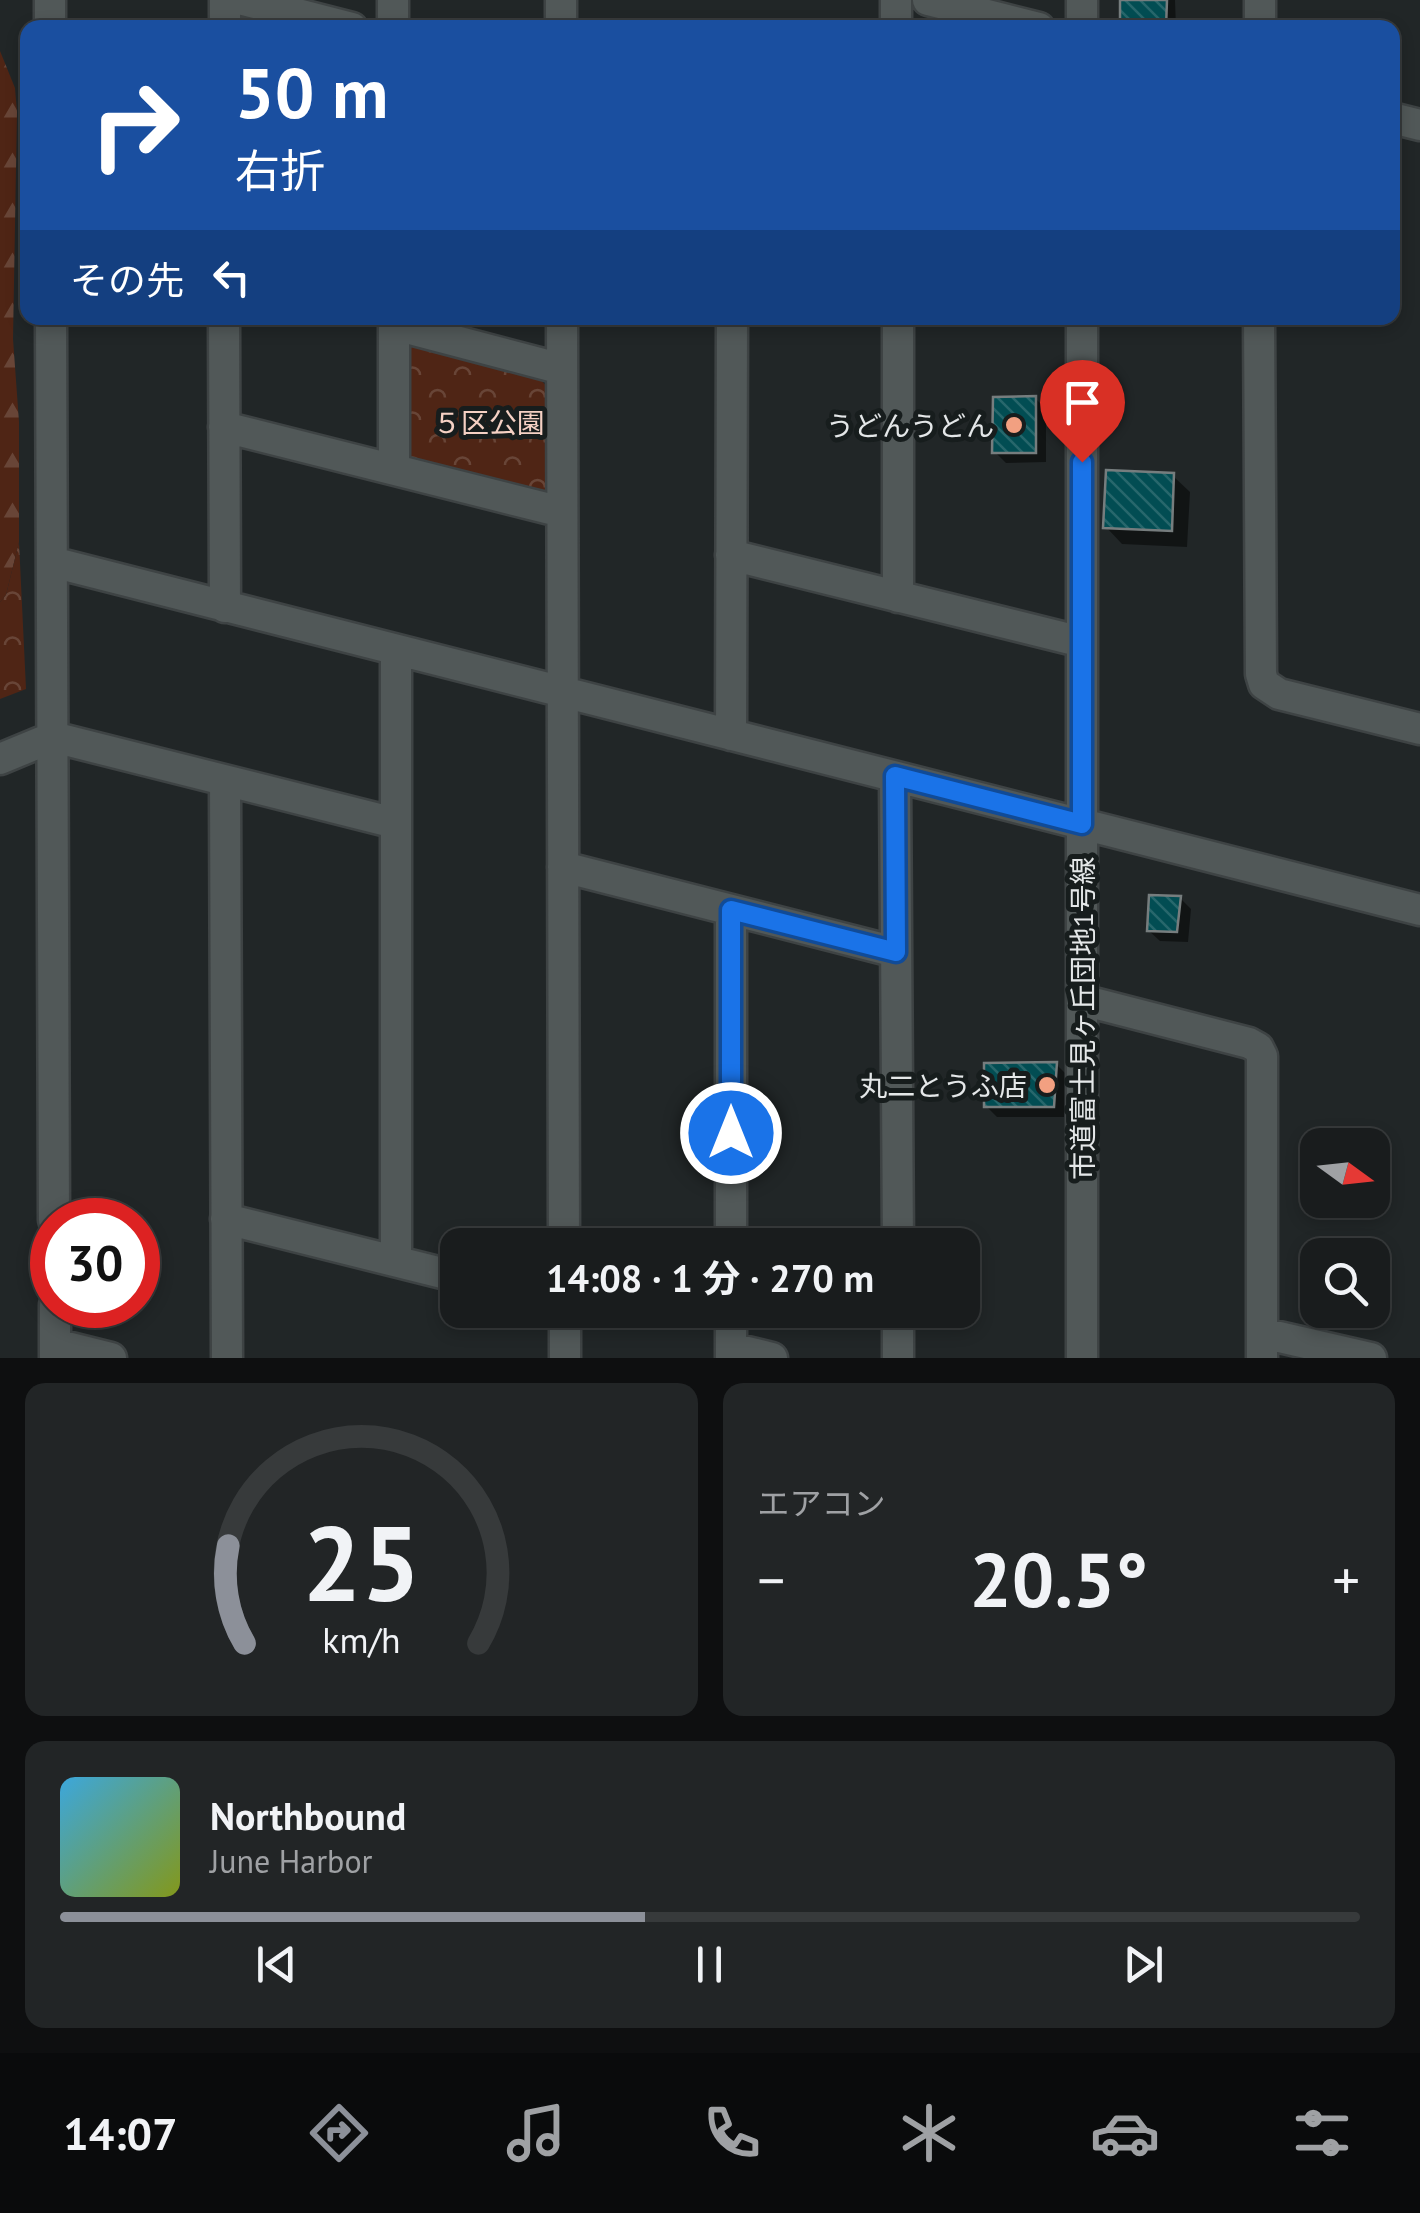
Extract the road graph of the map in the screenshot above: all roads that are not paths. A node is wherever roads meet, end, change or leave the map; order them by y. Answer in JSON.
{"nodes":[{"id":1,"x":243,"y":0,"type":"edge"},
{"id":2,"x":928,"y":0,"type":"edge"},
{"id":3,"x":321,"y":20,"type":"edge"},
{"id":4,"x":1007,"y":20,"type":"edge"},
{"id":5,"x":51,"y":325,"type":"edge"},
{"id":6,"x":224,"y":325,"type":"edge"},
{"id":7,"x":394,"y":325,"type":"edge"},
{"id":8,"x":404,"y":325,"type":"edge"},
{"id":9,"x":562,"y":325,"type":"edge"},
{"id":10,"x":732,"y":325,"type":"edge"},
{"id":11,"x":898,"y":325,"type":"edge"},
{"id":12,"x":1082,"y":325,"type":"edge"},
{"id":13,"x":1259,"y":325,"type":"edge"},
{"id":14,"x":562,"y":370,"type":"junction"},
{"id":15,"x":224,"y":427,"type":"junction"},
{"id":16,"x":394,"y":468,"type":"junction"},
{"id":17,"x":562,"y":512,"type":"junction"},
{"id":18,"x":732,"y":555,"type":"junction"},
{"id":19,"x":52,"y":562,"type":"junction"},
{"id":20,"x":898,"y":597,"type":"junction"},
{"id":21,"x":226,"y":606,"type":"junction"},
{"id":22,"x":1082,"y":642,"type":"junction"},
{"id":23,"x":396,"y":650,"type":"junction"},
{"id":24,"x":563,"y":692,"type":"junction"},
{"id":25,"x":1420,"y":728,"type":"edge"},
{"id":26,"x":731,"y":735,"type":"junction"},
{"id":27,"x":53,"y":737,"type":"junction"},
{"id":28,"x":0,"y":759,"type":"edge"},
{"id":29,"x":895,"y":776,"type":"junction"},
{"id":30,"x":225,"y":782,"type":"junction"},
{"id":31,"x":396,"y":823,"type":"junction"},
{"id":32,"x":1082,"y":824,"type":"junction"},
{"id":33,"x":564,"y":867,"type":"junction"},
{"id":34,"x":731,"y":910,"type":"junction"},
{"id":35,"x":1420,"y":910,"type":"edge"},
{"id":36,"x":896,"y":952,"type":"junction"},
{"id":37,"x":1082,"y":1000,"type":"junction"},
{"id":38,"x":54,"y":1198,"type":"edge"},
{"id":39,"x":226,"y":1219,"type":"junction"},
{"id":40,"x":564,"y":1228,"type":"edge"},
{"id":41,"x":731,"y":1228,"type":"edge"},
{"id":42,"x":898,"y":1228,"type":"edge"},
{"id":43,"x":396,"y":1261,"type":"junction"},
{"id":44,"x":440,"y":1272,"type":"edge"},
{"id":45,"x":564,"y":1328,"type":"edge"},
{"id":46,"x":898,"y":1328,"type":"edge"},
{"id":47,"x":1262,"y":1346,"type":"edge"},
{"id":48,"x":55,"y":1351,"type":"edge"},
{"id":49,"x":731,"y":1353,"type":"edge"},
{"id":50,"x":111,"y":1358,"type":"edge"},
{"id":51,"x":226,"y":1358,"type":"edge"},
{"id":52,"x":565,"y":1358,"type":"edge"},
{"id":53,"x":772,"y":1358,"type":"edge"},
{"id":54,"x":898,"y":1358,"type":"edge"},
{"id":55,"x":1082,"y":1358,"type":"edge"},
{"id":56,"x":1371,"y":1358,"type":"edge"}],
"edges":[{"from":1,"to":3,"type":"street"},
{"from":2,"to":4,"type":"street"},
{"from":5,"to":19,"type":"street"},
{"from":6,"to":15,"type":"street"},
{"from":7,"to":16,"type":"street"},
{"from":8,"to":14,"type":"street"},
{"from":9,"to":14,"type":"street"},
{"from":10,"to":18,"type":"street"},
{"from":11,"to":20,"type":"street"},
{"from":12,"to":22,"type":"street","name":"市道富士見ヶ丘団地1号線"},
{"from":13,"to":25,"type":"street"},
{"from":14,"to":17,"type":"street"},
{"from":15,"to":16,"type":"street"},
{"from":15,"to":21,"type":"street"},
{"from":16,"to":17,"type":"street"},
{"from":17,"to":24,"type":"street"},
{"from":18,"to":20,"type":"street"},
{"from":18,"to":26,"type":"street"},
{"from":19,"to":21,"type":"street"},
{"from":19,"to":27,"type":"street"},
{"from":20,"to":22,"type":"street"},
{"from":21,"to":23,"type":"street"},
{"from":22,"to":32,"type":"street","name":"市道富士見ヶ丘団地1号線"},
{"from":23,"to":24,"type":"street"},
{"from":23,"to":31,"type":"street"},
{"from":24,"to":26,"type":"street"},
{"from":24,"to":33,"type":"street"},
{"from":26,"to":29,"type":"street"},
{"from":27,"to":28,"type":"street"},
{"from":27,"to":30,"type":"street"},
{"from":27,"to":38,"type":"street"},
{"from":29,"to":32,"type":"street"},
{"from":29,"to":36,"type":"street"},
{"from":30,"to":31,"type":"street"},
{"from":30,"to":39,"type":"street"},
{"from":31,"to":43,"type":"street"},
{"from":32,"to":35,"type":"street"},
{"from":32,"to":37,"type":"street","name":"市道富士見ヶ丘団地1号線"},
{"from":33,"to":34,"type":"street"},
{"from":33,"to":40,"type":"street"},
{"from":34,"to":36,"type":"street"},
{"from":34,"to":41,"type":"street"},
{"from":36,"to":42,"type":"street"},
{"from":37,"to":47,"type":"street"},
{"from":37,"to":55,"type":"street","name":"市道富士見ヶ丘団地1号線"},
{"from":39,"to":43,"type":"street"},
{"from":39,"to":51,"type":"street"},
{"from":43,"to":44,"type":"street"},
{"from":45,"to":52,"type":"street"},
{"from":46,"to":54,"type":"street"},
{"from":47,"to":56,"type":"street"},
{"from":48,"to":50,"type":"street"},
{"from":49,"to":53,"type":"street"}]}
